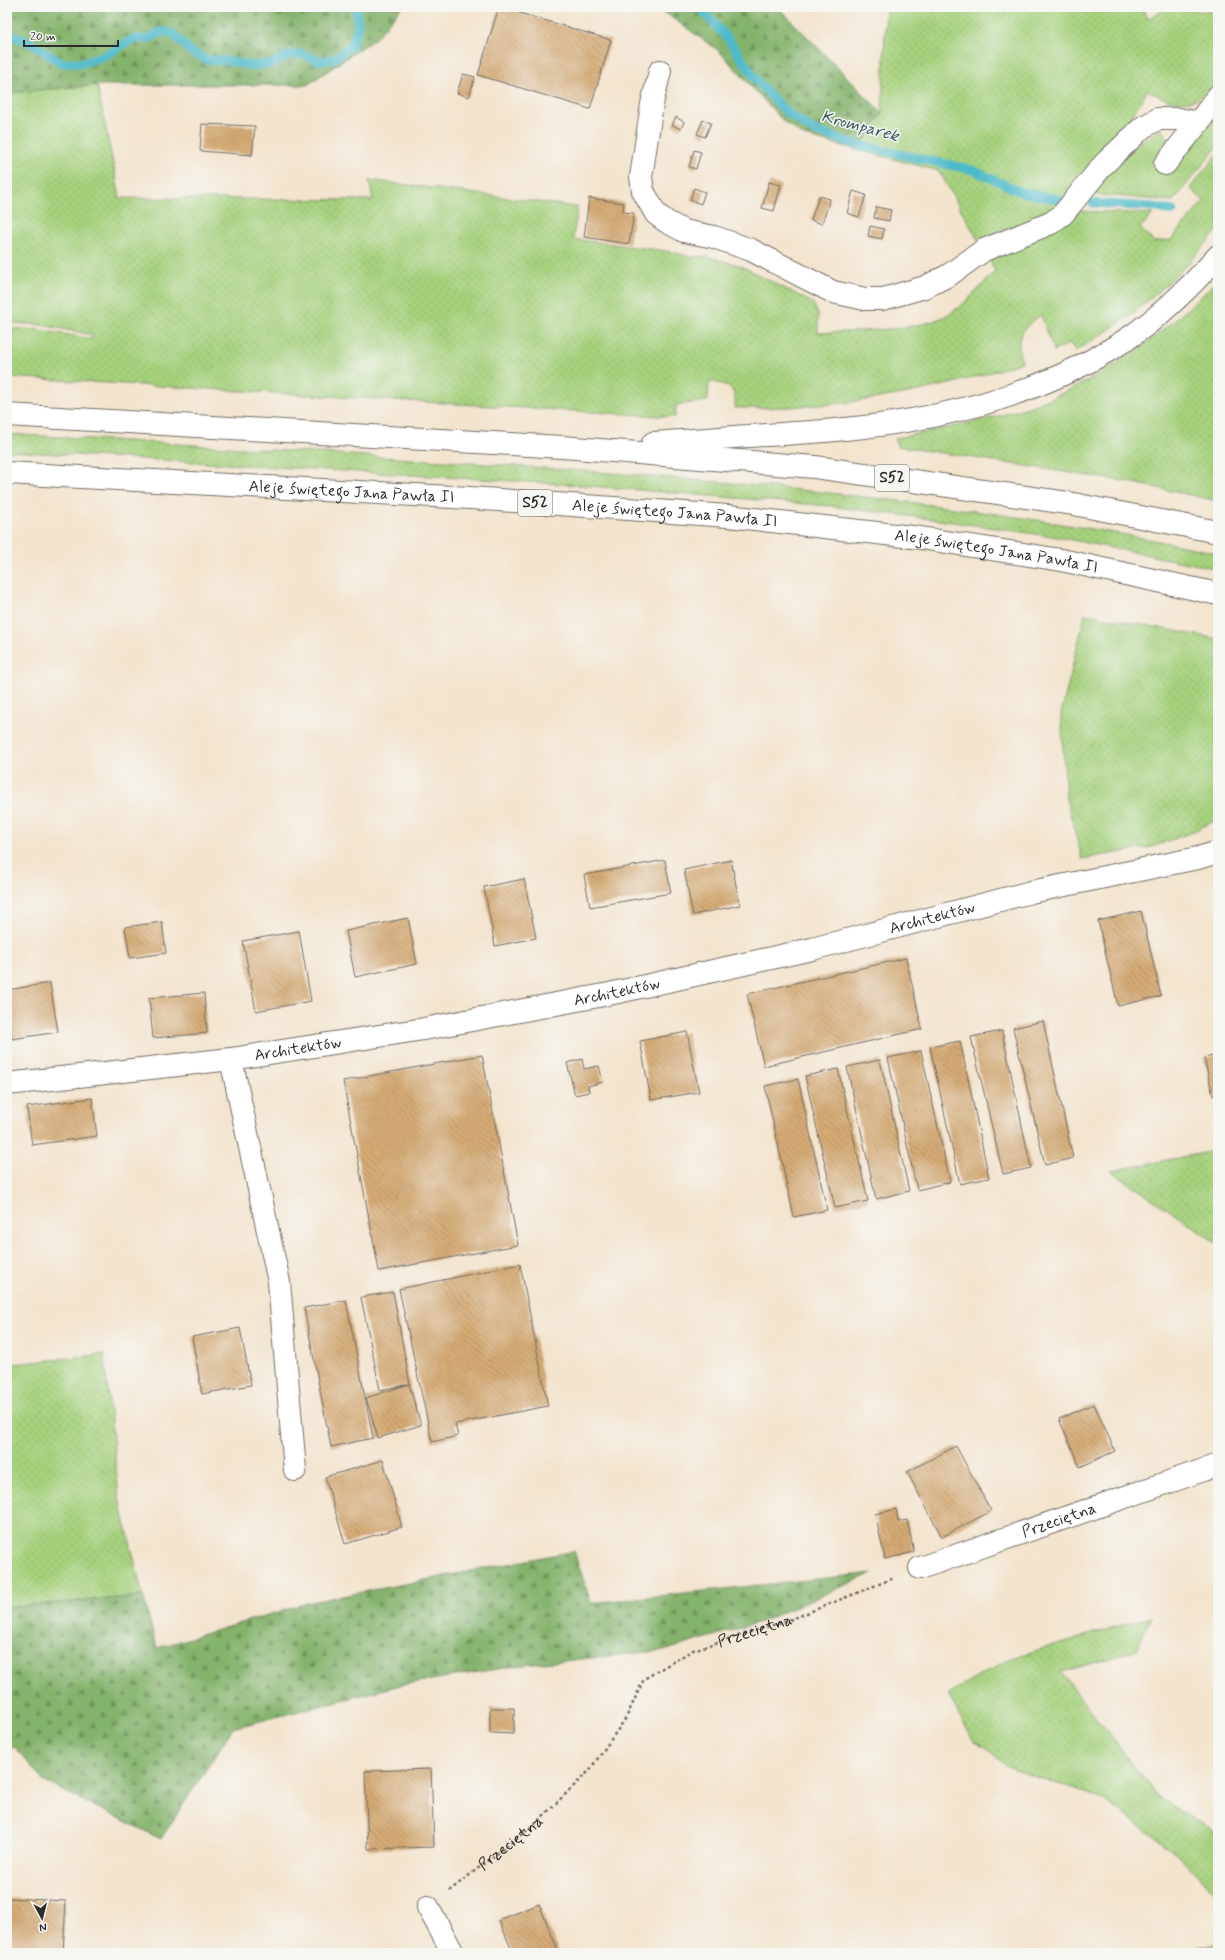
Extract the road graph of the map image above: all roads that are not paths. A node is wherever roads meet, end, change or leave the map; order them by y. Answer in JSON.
{"nodes":[{"id":1,"x":660,"y":71,"type":"dead end"},
{"id":2,"x":1218,"y":96,"type":"edge"},
{"id":3,"x":1198,"y":123,"type":"junction"},
{"id":4,"x":1165,"y":164,"type":"dead end"},
{"id":5,"x":1218,"y":256,"type":"edge"},
{"id":6,"x":7,"y":415,"type":"edge"},
{"id":7,"x":562,"y":447,"type":"junction"},
{"id":8,"x":7,"y":473,"type":"edge"},
{"id":9,"x":1218,"y":532,"type":"edge"},
{"id":10,"x":1218,"y":594,"type":"edge"},
{"id":11,"x":1218,"y":852,"type":"edge"},
{"id":12,"x":231,"y":1059,"type":"junction"},
{"id":13,"x":7,"y":1084,"type":"edge"},
{"id":14,"x":1218,"y":1466,"type":"edge"},
{"id":15,"x":294,"y":1470,"type":"dead end"},
{"id":16,"x":920,"y":1568,"type":"road end"},
{"id":17,"x":428,"y":1907,"type":"road end"},
{"id":18,"x":453,"y":1953,"type":"edge"}],
"edges":[{"from":1,"to":3,"type":"main road"},
{"from":2,"to":3,"type":"main road"},
{"from":3,"to":4,"type":"main road"},
{"from":5,"to":7,"type":"main road"},
{"from":6,"to":7,"type":"main road","number":"S52"},
{"from":7,"to":9,"type":"main road","number":"S52"},
{"from":8,"to":10,"type":"main road","name":"Aleje świętego Jana Pawła II","number":"S52"},
{"from":11,"to":12,"type":"main road","name":"Architektów"},
{"from":12,"to":13,"type":"main road","name":"Architektów"},
{"from":12,"to":15,"type":"main road"},
{"from":14,"to":16,"type":"main road","name":"Przeciętna"},
{"from":17,"to":18,"type":"main road"}]}
